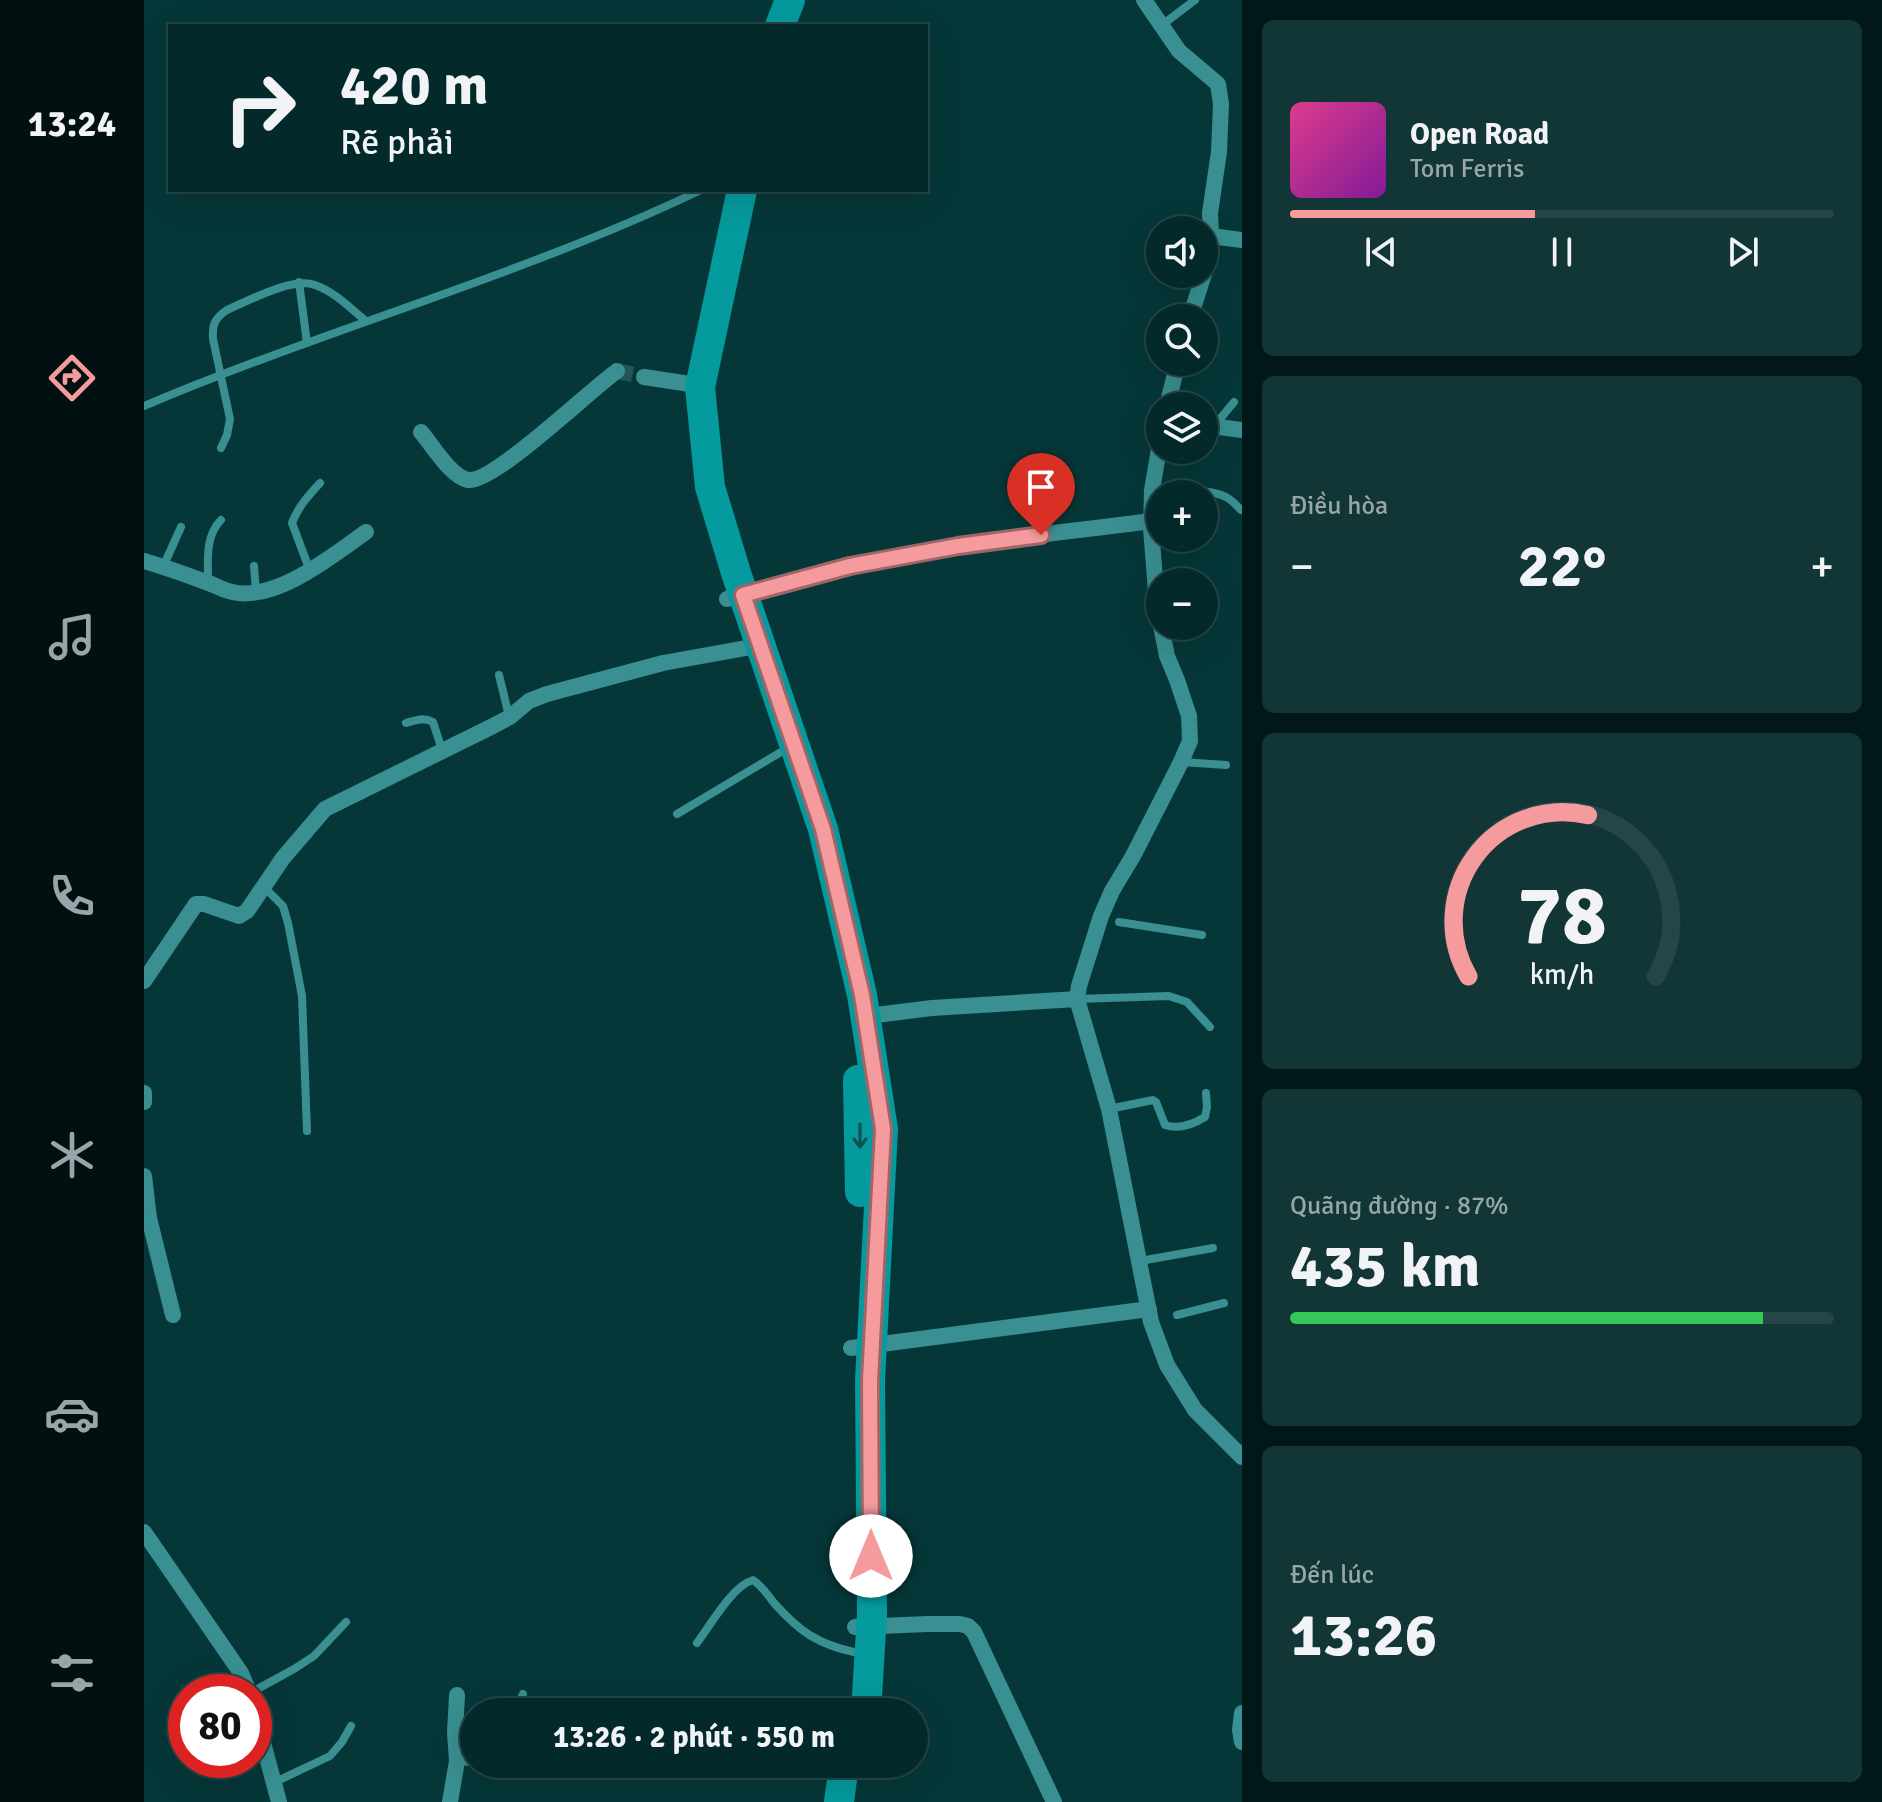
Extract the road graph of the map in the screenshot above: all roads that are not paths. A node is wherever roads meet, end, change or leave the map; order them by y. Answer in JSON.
{"nodes":[{"id":1,"x":779,"y":0,"type":"edge"},
{"id":2,"x":790,"y":0,"type":"edge"},
{"id":3,"x":806,"y":0,"type":"edge"},
{"id":4,"x":1144,"y":0,"type":"edge"},
{"id":5,"x":1195,"y":0,"type":"edge"},
{"id":6,"x":778,"y":24,"type":"edge"},
{"id":7,"x":779,"y":24,"type":"edge"},
{"id":8,"x":797,"y":24,"type":"edge"},
{"id":9,"x":1161,"y":26,"type":"junction"},
{"id":10,"x":697,"y":192,"type":"edge"},
{"id":11,"x":730,"y":192,"type":"edge"},
{"id":12,"x":742,"y":192,"type":"edge"},
{"id":13,"x":1210,"y":216,"type":"edge"},
{"id":14,"x":1218,"y":237,"type":"edge"},
{"id":15,"x":1242,"y":240,"type":"edge"},
{"id":16,"x":299,"y":282,"type":"junction"},
{"id":17,"x":366,"y":321,"type":"junction"},
{"id":18,"x":307,"y":343,"type":"junction"},
{"id":19,"x":617,"y":371,"type":"dead end"},
{"id":20,"x":220,"y":374,"type":"junction"},
{"id":21,"x":644,"y":377,"type":"tunnel mouth"},
{"id":22,"x":690,"y":384,"type":"junction"},
{"id":23,"x":1234,"y":402,"type":"dead end"},
{"id":24,"x":144,"y":406,"type":"edge"},
{"id":25,"x":1218,"y":419,"type":"edge"},
{"id":26,"x":1218,"y":427,"type":"edge"},
{"id":27,"x":1242,"y":430,"type":"edge"},
{"id":28,"x":421,"y":432,"type":"dead end"},
{"id":29,"x":221,"y":448,"type":"dead end"},
{"id":30,"x":320,"y":483,"type":"dead end"},
{"id":31,"x":1218,"y":495,"type":"edge"},
{"id":32,"x":1241,"y":510,"type":"edge"},
{"id":33,"x":221,"y":520,"type":"dead end"},
{"id":34,"x":1146,"y":522,"type":"edge"},
{"id":35,"x":181,"y":527,"type":"dead end"},
{"id":36,"x":366,"y":532,"type":"dead end"},
{"id":37,"x":144,"y":561,"type":"edge"},
{"id":38,"x":254,"y":566,"type":"dead end"},
{"id":39,"x":163,"y":567,"type":"junction"},
{"id":40,"x":310,"y":571,"type":"junction"},
{"id":41,"x":208,"y":582,"type":"junction"},
{"id":42,"x":256,"y":593,"type":"junction"},
{"id":43,"x":735,"y":597,"type":"junction"},
{"id":44,"x":1164,"y":640,"type":"edge"},
{"id":45,"x":746,"y":648,"type":"junction"},
{"id":46,"x":499,"y":675,"type":"dead end"},
{"id":47,"x":510,"y":717,"type":"junction"},
{"id":48,"x":406,"y":723,"type":"dead end"},
{"id":49,"x":442,"y":750,"type":"junction"},
{"id":50,"x":781,"y":752,"type":"junction"},
{"id":51,"x":1181,"y":762,"type":"junction"},
{"id":52,"x":1226,"y":765,"type":"dead end"},
{"id":53,"x":677,"y":814,"type":"dead end"},
{"id":54,"x":264,"y":887,"type":"junction"},
{"id":55,"x":1119,"y":922,"type":"dead end"},
{"id":56,"x":1202,"y":935,"type":"dead end"},
{"id":57,"x":144,"y":981,"type":"edge"},
{"id":58,"x":1077,"y":999,"type":"junction"},
{"id":59,"x":859,"y":1017,"type":"junction"},
{"id":60,"x":1210,"y":1027,"type":"dead end"},
{"id":61,"x":144,"y":1093,"type":"edge"},
{"id":62,"x":1206,"y":1093,"type":"dead end"},
{"id":63,"x":144,"y":1102,"type":"edge"},
{"id":64,"x":1109,"y":1109,"type":"junction"},
{"id":65,"x":307,"y":1131,"type":"dead end"},
{"id":66,"x":144,"y":1176,"type":"edge"},
{"id":67,"x":146,"y":1219,"type":"edge"},
{"id":68,"x":1213,"y":1248,"type":"dead end"},
{"id":69,"x":1140,"y":1261,"type":"junction"},
{"id":70,"x":1224,"y":1303,"type":"dead end"},
{"id":71,"x":173,"y":1315,"type":"dead end"},
{"id":72,"x":1177,"y":1315,"type":"dead end"},
{"id":73,"x":1153,"y":1317,"type":"junction"},
{"id":74,"x":861,"y":1347,"type":"junction"},
{"id":75,"x":1242,"y":1457,"type":"edge"},
{"id":76,"x":144,"y":1532,"type":"edge"},
{"id":77,"x":346,"y":1622,"type":"dead end"},
{"id":78,"x":860,"y":1635,"type":"junction"},
{"id":79,"x":697,"y":1643,"type":"dead end"},
{"id":80,"x":241,"y":1673,"type":"edge"},
{"id":81,"x":272,"y":1680,"type":"edge"},
{"id":82,"x":523,"y":1694,"type":"dead end"},
{"id":83,"x":457,"y":1695,"type":"dead end"},
{"id":84,"x":521,"y":1698,"type":"edge"},
{"id":85,"x":852,"y":1698,"type":"edge"},
{"id":86,"x":865,"y":1698,"type":"edge"},
{"id":87,"x":1242,"y":1713,"type":"edge"},
{"id":88,"x":351,"y":1726,"type":"dead end"},
{"id":89,"x":1242,"y":1742,"type":"edge"},
{"id":90,"x":460,"y":1746,"type":"edge"},
{"id":91,"x":272,"y":1772,"type":"edge"},
{"id":92,"x":460,"y":1776,"type":"edge"},
{"id":93,"x":842,"y":1778,"type":"edge"},
{"id":94,"x":860,"y":1778,"type":"edge"},
{"id":95,"x":275,"y":1782,"type":"junction"},
{"id":96,"x":279,"y":1802,"type":"edge"},
{"id":97,"x":450,"y":1802,"type":"edge"},
{"id":98,"x":839,"y":1802,"type":"edge"},
{"id":99,"x":857,"y":1802,"type":"edge"},
{"id":100,"x":1054,"y":1802,"type":"edge"}],
"edges":[{"from":1,"to":6,"type":"street"},
{"from":2,"to":7,"type":"highway"},
{"from":3,"to":8,"type":"highway"},
{"from":4,"to":9,"type":"street"},
{"from":5,"to":9,"type":"lane"},
{"from":9,"to":13,"type":"street"},
{"from":10,"to":17,"type":"lane"},
{"from":11,"to":22,"type":"highway"},
{"from":12,"to":43,"type":"highway"},
{"from":14,"to":15,"type":"street"},
{"from":16,"to":17,"type":"lane"},
{"from":16,"to":18,"type":"lane"},
{"from":16,"to":20,"type":"lane"},
{"from":17,"to":18,"type":"lane"},
{"from":18,"to":20,"type":"lane"},
{"from":19,"to":28,"type":"street"},
{"from":20,"to":24,"type":"lane"},
{"from":20,"to":29,"type":"lane"},
{"from":21,"to":22,"type":"street"},
{"from":22,"to":43,"type":"highway"},
{"from":23,"to":25,"type":"lane"},
{"from":26,"to":27,"type":"street"},
{"from":30,"to":40,"type":"lane"},
{"from":31,"to":32,"type":"lane"},
{"from":33,"to":41,"type":"lane"},
{"from":34,"to":43,"type":"street"},
{"from":35,"to":39,"type":"lane"},
{"from":36,"to":40,"type":"street"},
{"from":37,"to":39,"type":"street"},
{"from":38,"to":42,"type":"lane"},
{"from":39,"to":41,"type":"street"},
{"from":40,"to":42,"type":"street"},
{"from":41,"to":42,"type":"street"},
{"from":43,"to":45,"type":"highway"},
{"from":43,"to":59,"type":"highway"},
{"from":44,"to":51,"type":"street"},
{"from":45,"to":47,"type":"street"},
{"from":45,"to":50,"type":"highway"},
{"from":46,"to":47,"type":"lane"},
{"from":47,"to":49,"type":"street"},
{"from":48,"to":49,"type":"lane"},
{"from":49,"to":54,"type":"street"},
{"from":50,"to":53,"type":"lane"},
{"from":50,"to":59,"type":"highway"},
{"from":51,"to":52,"type":"lane"},
{"from":51,"to":58,"type":"street"},
{"from":54,"to":57,"type":"street"},
{"from":54,"to":65,"type":"lane"},
{"from":55,"to":56,"type":"lane"},
{"from":58,"to":59,"type":"street"},
{"from":58,"to":60,"type":"lane"},
{"from":58,"to":64,"type":"street"},
{"from":59,"to":74,"type":"highway"},
{"from":61,"to":63,"type":"street"},
{"from":62,"to":64,"type":"lane"},
{"from":64,"to":69,"type":"street"},
{"from":66,"to":67,"type":"street"},
{"from":67,"to":71,"type":"street"},
{"from":68,"to":69,"type":"lane"},
{"from":69,"to":73,"type":"street"},
{"from":70,"to":72,"type":"lane"},
{"from":73,"to":74,"type":"street"},
{"from":73,"to":75,"type":"street"},
{"from":74,"to":78,"type":"highway"},
{"from":76,"to":80,"type":"street"},
{"from":77,"to":81,"type":"lane"},
{"from":78,"to":79,"type":"lane"},
{"from":78,"to":85,"type":"highway"},
{"from":78,"to":86,"type":"highway"},
{"from":78,"to":100,"type":"street"},
{"from":82,"to":84,"type":"lane"},
{"from":83,"to":90,"type":"street"},
{"from":87,"to":89,"type":"street"},
{"from":88,"to":95,"type":"lane"},
{"from":91,"to":95,"type":"street"},
{"from":92,"to":97,"type":"street"},
{"from":93,"to":98,"type":"highway"},
{"from":94,"to":99,"type":"highway"},
{"from":95,"to":96,"type":"street"}]}
